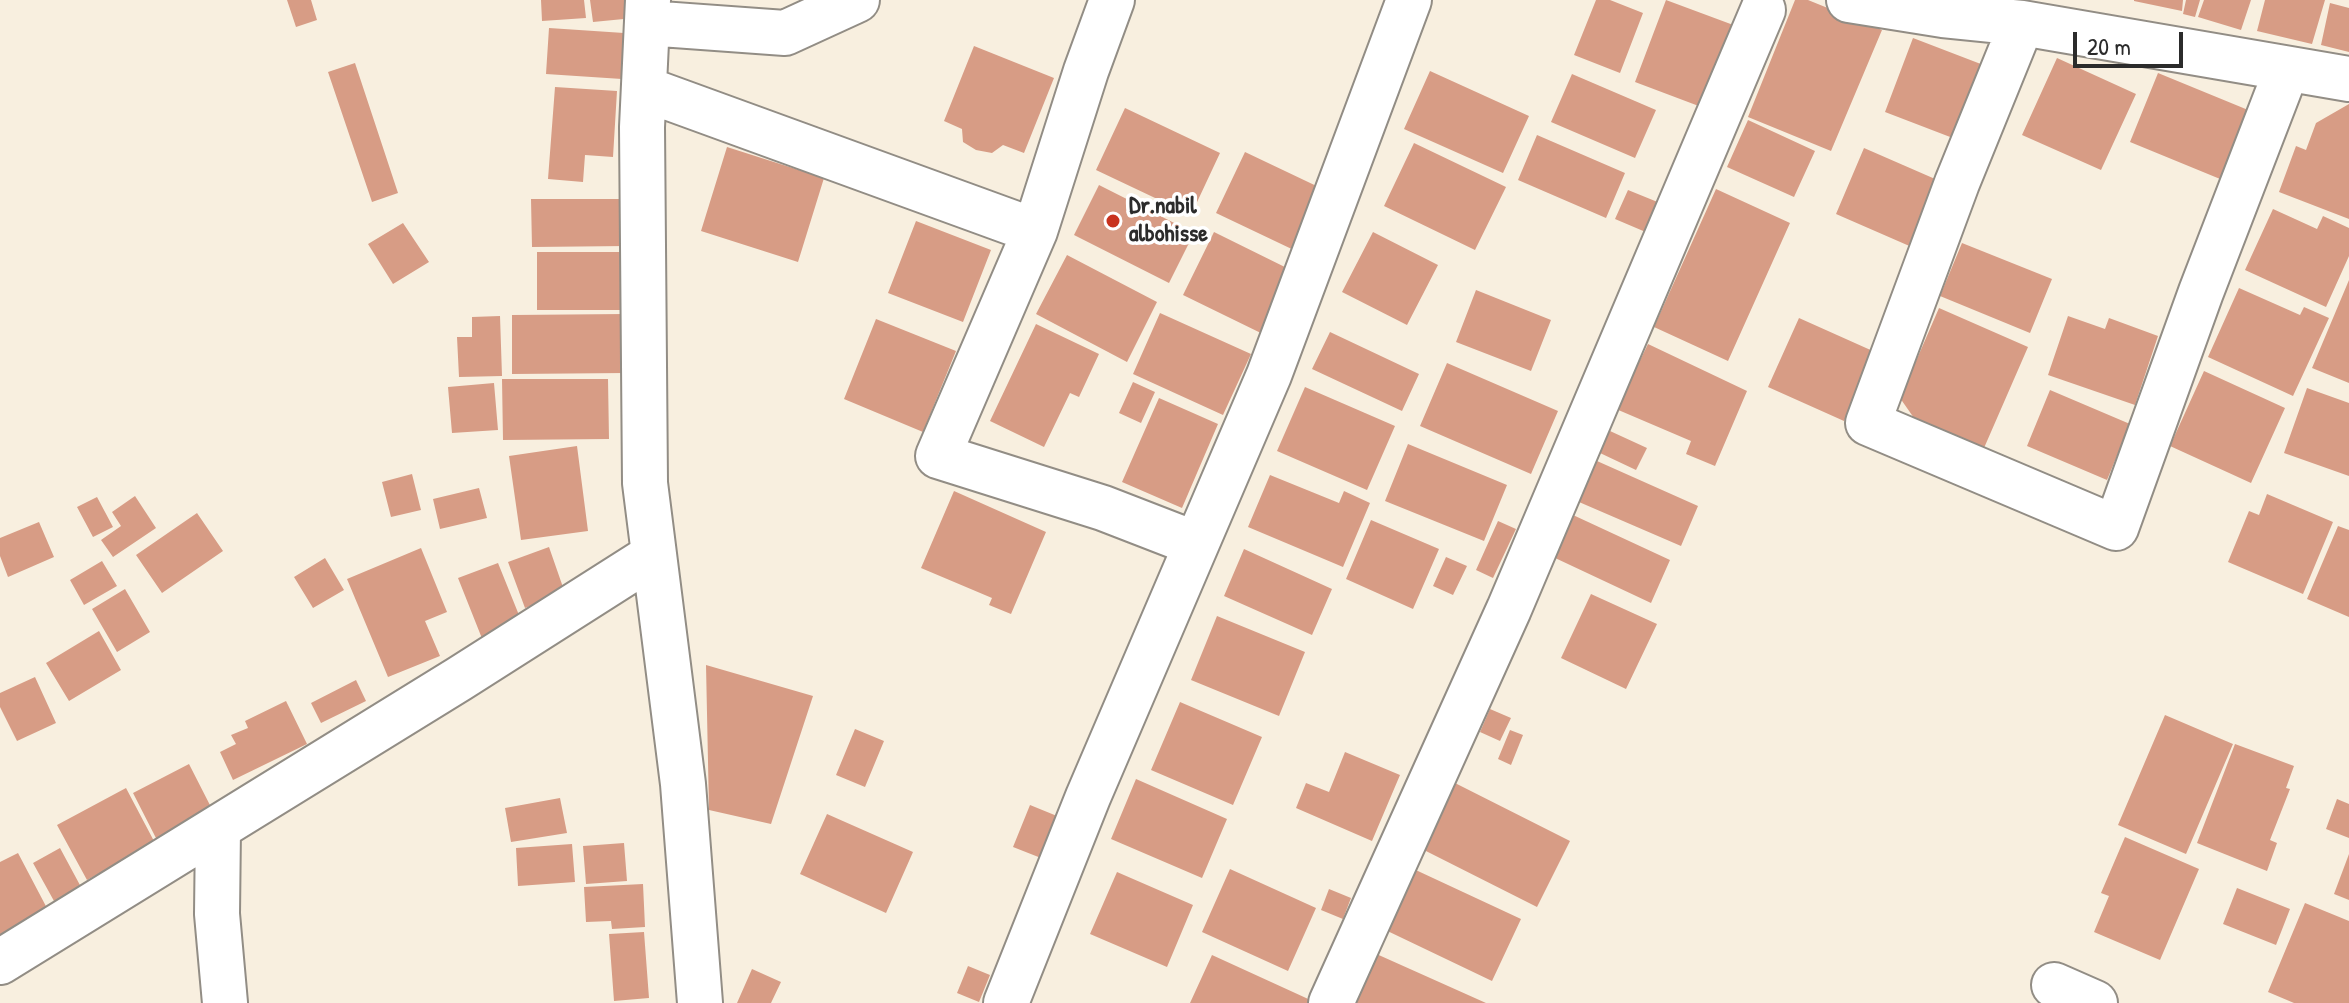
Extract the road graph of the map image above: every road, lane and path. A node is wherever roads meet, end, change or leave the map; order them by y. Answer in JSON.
{"nodes":[{"id":1,"x":857,"y":0,"type":"edge"},
{"id":2,"x":1112,"y":0,"type":"edge"},
{"id":3,"x":1409,"y":0,"type":"edge"},
{"id":4,"x":1849,"y":0,"type":"edge"},
{"id":5,"x":1753,"y":3,"type":"edge"},
{"id":6,"x":648,"y":12,"type":"edge"},
{"id":7,"x":2022,"y":23,"type":"junction"},
{"id":8,"x":2287,"y":69,"type":"junction"},
{"id":9,"x":2349,"y":79,"type":"edge"},
{"id":10,"x":645,"y":89,"type":"junction"},
{"id":11,"x":1035,"y":231,"type":"junction"},
{"id":12,"x":1196,"y":544,"type":"junction"},
{"id":13,"x":654,"y":555,"type":"junction"},
{"id":14,"x":218,"y":829,"type":"junction"},
{"id":15,"x":0,"y":962,"type":"edge"},
{"id":16,"x":2054,"y":985,"type":"dead end"},
{"id":17,"x":225,"y":1003,"type":"edge"},
{"id":18,"x":700,"y":1003,"type":"edge"},
{"id":19,"x":1006,"y":1003,"type":"edge"},
{"id":20,"x":1331,"y":1003,"type":"edge"},
{"id":21,"x":2095,"y":1003,"type":"edge"}],
"edges":[{"from":1,"to":6,"type":"street"},
{"from":2,"to":11,"type":"street"},
{"from":3,"to":12,"type":"street"},
{"from":4,"to":7,"type":"street"},
{"from":5,"to":20,"type":"street"},
{"from":6,"to":10,"type":"street"},
{"from":7,"to":8,"type":"street"},
{"from":7,"to":8,"type":"street"},
{"from":8,"to":9,"type":"street"},
{"from":10,"to":11,"type":"street"},
{"from":10,"to":13,"type":"street"},
{"from":11,"to":12,"type":"street"},
{"from":12,"to":19,"type":"street"},
{"from":13,"to":14,"type":"street"},
{"from":13,"to":18,"type":"street"},
{"from":14,"to":15,"type":"street"},
{"from":14,"to":17,"type":"street"},
{"from":16,"to":21,"type":"street"}]}
